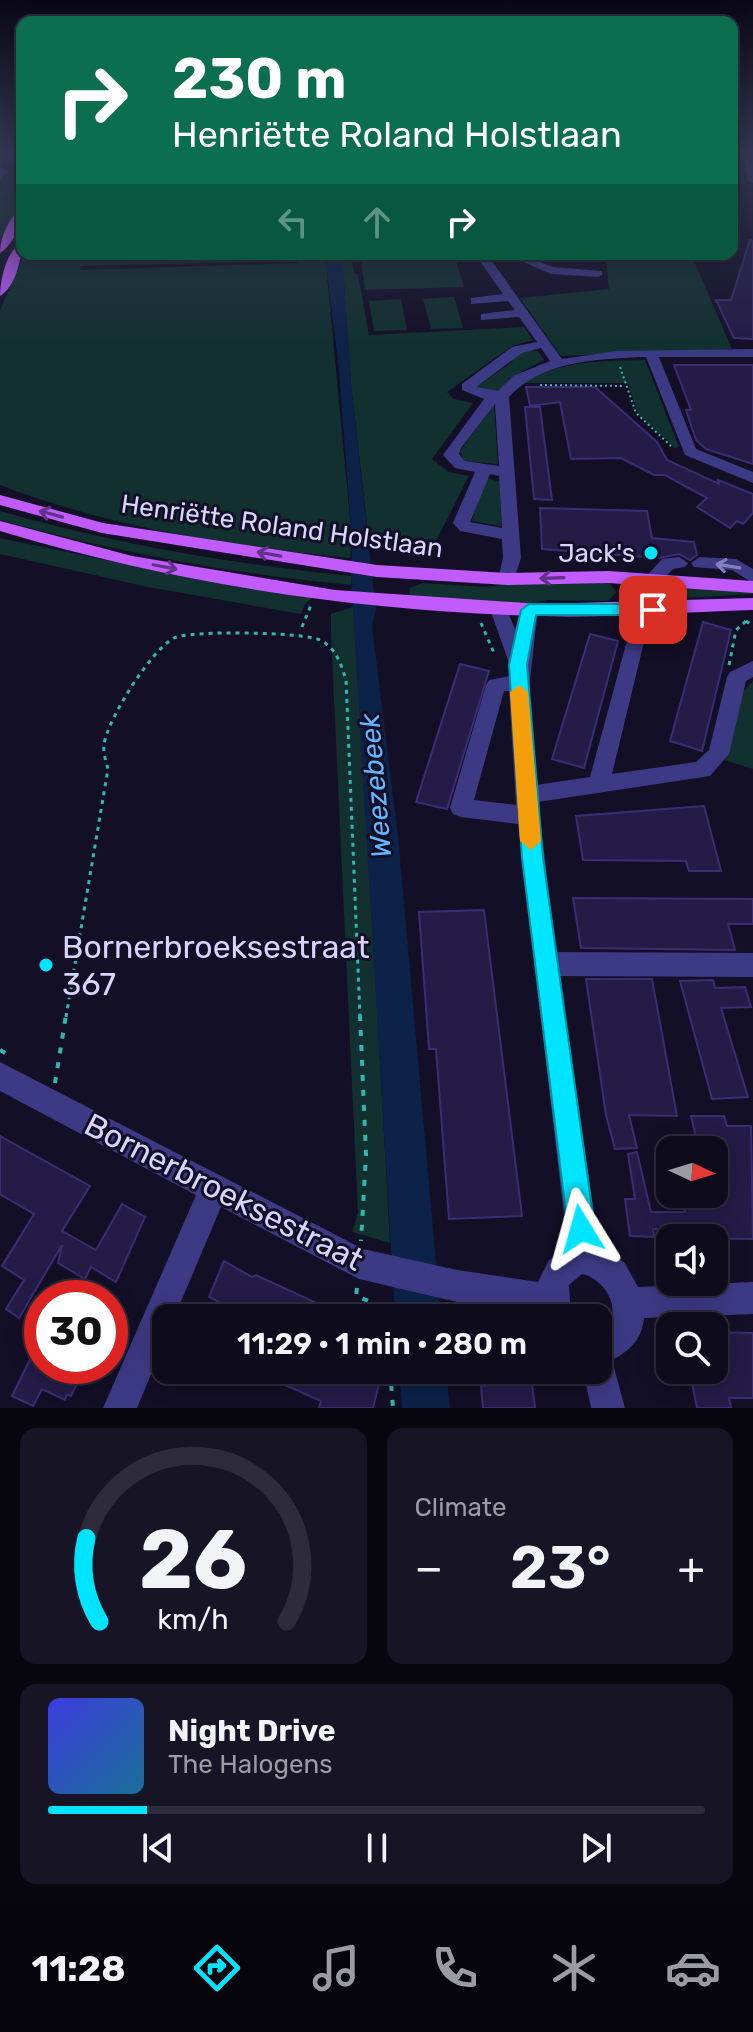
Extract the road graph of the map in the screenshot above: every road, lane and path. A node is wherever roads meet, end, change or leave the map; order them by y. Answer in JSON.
{"nodes":[{"id":1,"x":16,"y":222,"type":"edge"},
{"id":2,"x":0,"y":250,"type":"edge"},
{"id":3,"x":16,"y":258,"type":"edge"},
{"id":4,"x":485,"y":260,"type":"edge"},
{"id":5,"x":528,"y":260,"type":"edge"},
{"id":6,"x":598,"y":273,"type":"dead end"},
{"id":7,"x":0,"y":292,"type":"edge"},
{"id":8,"x":511,"y":297,"type":"junction"},
{"id":9,"x":475,"y":301,"type":"dead end"},
{"id":10,"x":522,"y":313,"type":"junction"},
{"id":11,"x":485,"y":317,"type":"dead end"},
{"id":12,"x":543,"y":344,"type":"junction"},
{"id":13,"x":753,"y":353,"type":"edge"},
{"id":14,"x":651,"y":354,"type":"junction"},
{"id":15,"x":617,"y":356,"type":"junction"},
{"id":16,"x":557,"y":361,"type":"junction"},
{"id":17,"x":626,"y":386,"type":"junction"},
{"id":18,"x":501,"y":392,"type":"junction"},
{"id":19,"x":690,"y":452,"type":"junction"},
{"id":20,"x":484,"y":469,"type":"junction"},
{"id":21,"x":506,"y":472,"type":"junction"},
{"id":22,"x":753,"y":478,"type":"edge"},
{"id":23,"x":0,"y":500,"type":"edge"},
{"id":24,"x":0,"y":526,"type":"edge"},
{"id":25,"x":511,"y":546,"type":"junction"},
{"id":26,"x":679,"y":563,"type":"dead end"},
{"id":27,"x":700,"y":563,"type":"dead end"},
{"id":28,"x":430,"y":575,"type":"junction"},
{"id":29,"x":608,"y":577,"type":"junction"},
{"id":30,"x":753,"y":577,"type":"edge"},
{"id":31,"x":515,"y":579,"type":"junction"},
{"id":32,"x":653,"y":579,"type":"junction"},
{"id":33,"x":752,"y":600,"type":"edge"},
{"id":34,"x":409,"y":602,"type":"junction"},
{"id":35,"x":499,"y":609,"type":"junction"},
{"id":36,"x":529,"y":610,"type":"junction"},
{"id":37,"x":588,"y":610,"type":"junction"},
{"id":38,"x":635,"y":642,"type":"dead end"},
{"id":39,"x":753,"y":668,"type":"edge"},
{"id":40,"x":518,"y":673,"type":"junction"},
{"id":41,"x":599,"y":783,"type":"junction"},
{"id":42,"x":527,"y":806,"type":"junction"},
{"id":43,"x":545,"y":964,"type":"junction"},
{"id":44,"x":753,"y":965,"type":"edge"},
{"id":45,"x":0,"y":1076,"type":"edge"},
{"id":46,"x":53,"y":1103,"type":"junction"},
{"id":47,"x":214,"y":1188,"type":"junction"},
{"id":48,"x":585,"y":1259,"type":"junction"},
{"id":49,"x":366,"y":1267,"type":"junction"},
{"id":50,"x":753,"y":1298,"type":"edge"},
{"id":51,"x":629,"y":1303,"type":"junction"},
{"id":52,"x":532,"y":1304,"type":"edge"},
{"id":53,"x":553,"y":1304,"type":"edge"},
{"id":54,"x":612,"y":1346,"type":"edge"},
{"id":55,"x":391,"y":1384,"type":"edge"},
{"id":56,"x":602,"y":1384,"type":"edge"},
{"id":57,"x":120,"y":1408,"type":"edge"},
{"id":58,"x":393,"y":1408,"type":"edge"},
{"id":59,"x":608,"y":1408,"type":"edge"}],
"edges":[{"from":1,"to":2,"type":"main road"},
{"from":3,"to":7,"type":"main road"},
{"from":4,"to":8,"type":"street"},
{"from":5,"to":6,"type":"street"},
{"from":8,"to":9,"type":"street"},
{"from":8,"to":10,"type":"street"},
{"from":10,"to":11,"type":"street"},
{"from":10,"to":12,"type":"street"},
{"from":12,"to":16,"type":"street"},
{"from":12,"to":18,"type":"street"},
{"from":13,"to":14,"type":"street"},
{"from":14,"to":15,"type":"street"},
{"from":14,"to":19,"type":"street"},
{"from":15,"to":16,"type":"street"},
{"from":15,"to":17,"type":"path"},
{"from":16,"to":18,"type":"street"},
{"from":17,"to":18,"type":"path"},
{"from":17,"to":19,"type":"path"},
{"from":18,"to":20,"type":"street"},
{"from":18,"to":21,"type":"street"},
{"from":19,"to":22,"type":"street"},
{"from":20,"to":21,"type":"street"},
{"from":20,"to":25,"type":"street"},
{"from":21,"to":25,"type":"street"},
{"from":28,"to":23,"type":"main road","name":"Henriëtte Roland Holstlaan","one_way":true},
{"from":24,"to":34,"type":"main road","name":"Henriëtte Roland Holstlaan","one_way":true},
{"from":25,"to":31,"type":"street"},
{"from":26,"to":32,"type":"street"},
{"from":30,"to":27,"type":"street","one_way":true},
{"from":28,"to":31,"type":"main road","name":"Henriëtte Roland Holstlaan"},
{"from":28,"to":34,"type":"main road"},
{"from":29,"to":31,"type":"main road","name":"Henriëtte Roland Holstlaan","one_way":true},
{"from":29,"to":32,"type":"main road","name":"Henriëtte Roland Holstlaan"},
{"from":29,"to":37,"type":"main road"},
{"from":32,"to":33,"type":"main road","name":"Henriëtte Roland Holstlaan"},
{"from":33,"to":37,"type":"main road","name":"Henriëtte Roland Holstlaan"},
{"from":34,"to":35,"type":"main road","name":"Henriëtte Roland Holstlaan"},
{"from":35,"to":36,"type":"main road","name":"Henriëtte Roland Holstlaan"},
{"from":35,"to":40,"type":"street"},
{"from":36,"to":37,"type":"main road","name":"Henriëtte Roland Holstlaan"},
{"from":36,"to":40,"type":"street"},
{"from":38,"to":41,"type":"street"},
{"from":39,"to":41,"type":"street"},
{"from":40,"to":42,"type":"street"},
{"from":40,"to":42,"type":"street"},
{"from":41,"to":42,"type":"street"},
{"from":42,"to":43,"type":"street"},
{"from":43,"to":44,"type":"street"},
{"from":43,"to":48,"type":"street"},
{"from":45,"to":46,"type":"street","name":"Bornerbroeksestraat"},
{"from":46,"to":47,"type":"street","name":"Bornerbroeksestraat"},
{"from":46,"to":49,"type":"path"},
{"from":47,"to":49,"type":"street","name":"Bornerbroeksestraat"},
{"from":47,"to":57,"type":"street"},
{"from":48,"to":51,"type":"street"},
{"from":48,"to":53,"type":"street"},
{"from":49,"to":52,"type":"street","name":"Bornerbroeksestraat"},
{"from":50,"to":51,"type":"street"},
{"from":51,"to":54,"type":"street"},
{"from":55,"to":58,"type":"path"},
{"from":56,"to":59,"type":"street"}]}
